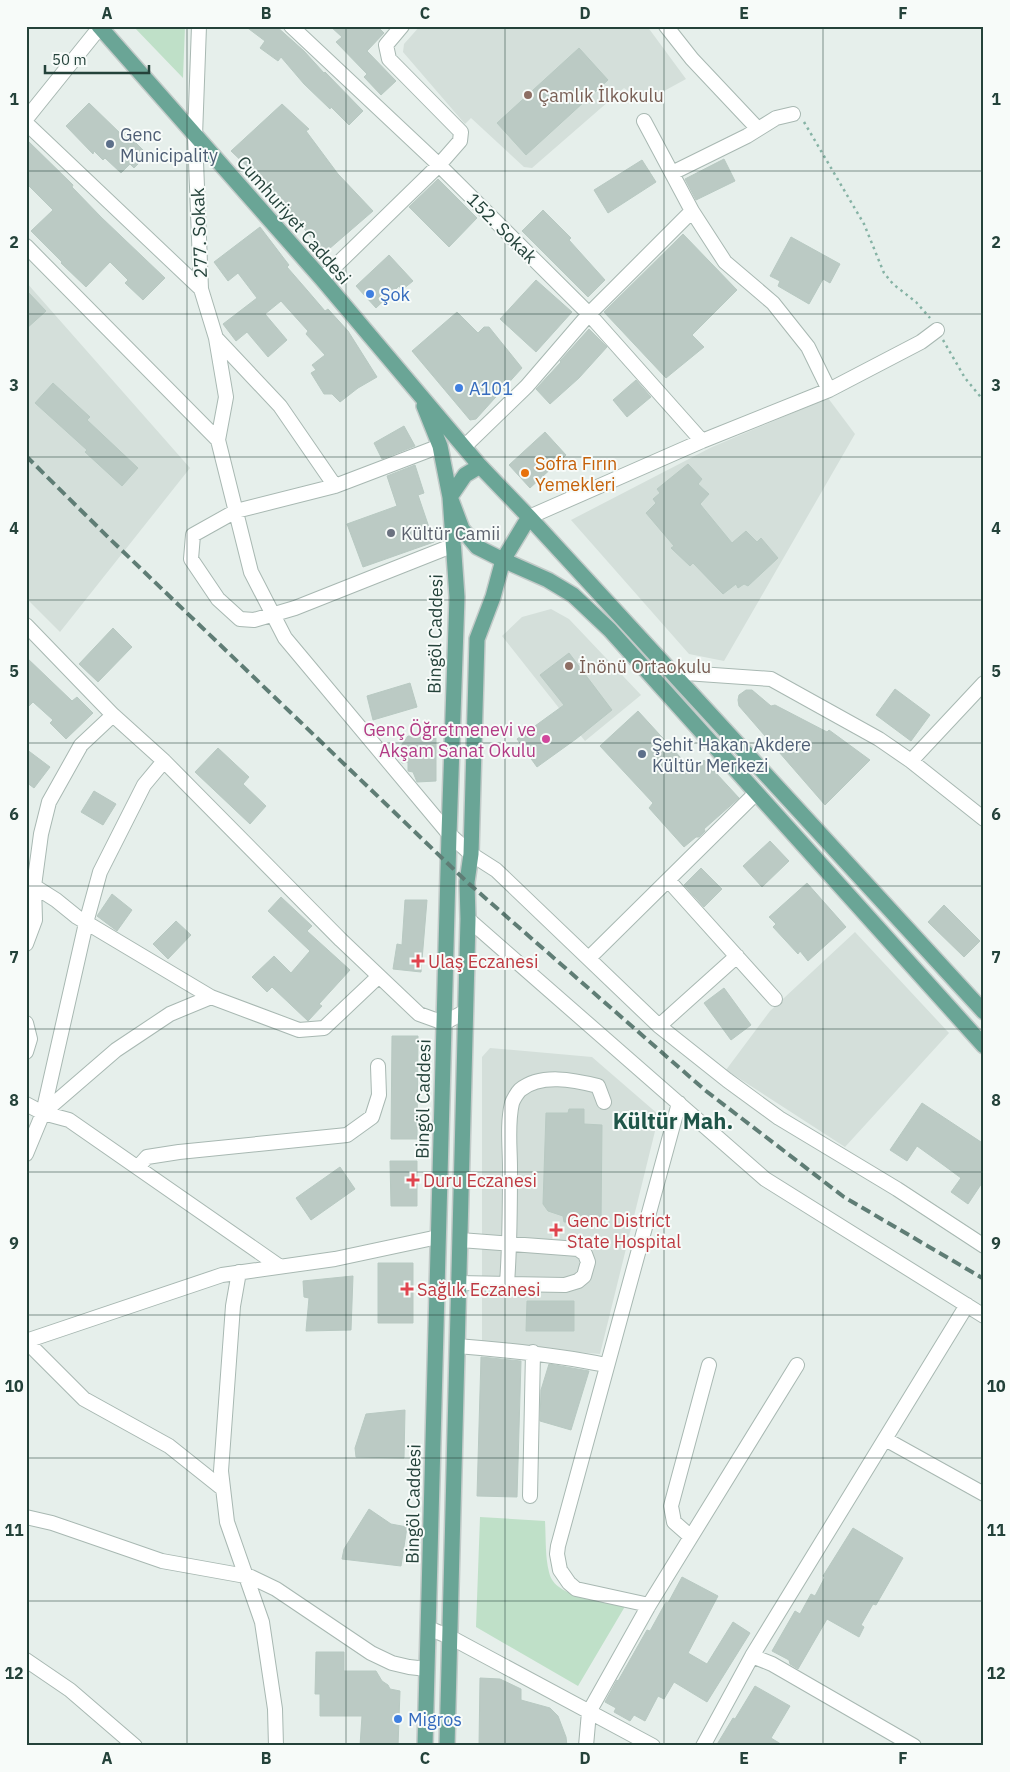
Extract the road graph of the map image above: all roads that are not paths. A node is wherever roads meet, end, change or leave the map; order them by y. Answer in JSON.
{"nodes":[{"id":1,"x":199,"y":26,"type":"edge"},
{"id":2,"x":291,"y":26,"type":"edge"},
{"id":3,"x":402,"y":26,"type":"edge"},
{"id":4,"x":666,"y":26,"type":"edge"},
{"id":5,"x":99,"y":27,"type":"edge"},
{"id":6,"x":793,"y":114,"type":"road end"},
{"id":7,"x":26,"y":119,"type":"edge"},
{"id":8,"x":644,"y":121,"type":"dead end"},
{"id":9,"x":26,"y":123,"type":"edge"},
{"id":10,"x":758,"y":129,"type":"junction"},
{"id":11,"x":195,"y":136,"type":"junction"},
{"id":12,"x":439,"y":165,"type":"junction"},
{"id":13,"x":672,"y":174,"type":"junction"},
{"id":14,"x":692,"y":211,"type":"junction"},
{"id":15,"x":26,"y":246,"type":"edge"},
{"id":16,"x":322,"y":279,"type":"junction"},
{"id":17,"x":201,"y":289,"type":"junction"},
{"id":18,"x":589,"y":314,"type":"junction"},
{"id":19,"x":936,"y":330,"type":"road end"},
{"id":20,"x":216,"y":338,"type":"junction"},
{"id":21,"x":829,"y":390,"type":"junction"},
{"id":22,"x":420,"y":396,"type":"junction"},
{"id":23,"x":218,"y":440,"type":"junction"},
{"id":24,"x":702,"y":441,"type":"junction"},
{"id":25,"x":440,"y":446,"type":"junction"},
{"id":26,"x":464,"y":448,"type":"junction"},
{"id":27,"x":480,"y":466,"type":"junction"},
{"id":28,"x":335,"y":486,"type":"junction"},
{"id":29,"x":450,"y":497,"type":"junction"},
{"id":30,"x":236,"y":511,"type":"junction"},
{"id":31,"x":529,"y":517,"type":"junction"},
{"id":32,"x":454,"y":545,"type":"junction"},
{"id":33,"x":502,"y":560,"type":"junction"},
{"id":34,"x":272,"y":614,"type":"junction"},
{"id":35,"x":26,"y":625,"type":"edge"},
{"id":36,"x":671,"y":672,"type":"junction"},
{"id":37,"x":984,"y":683,"type":"edge"},
{"id":38,"x":113,"y":715,"type":"junction"},
{"id":39,"x":164,"y":761,"type":"junction"},
{"id":40,"x":911,"y":761,"type":"junction"},
{"id":41,"x":756,"y":793,"type":"junction"},
{"id":42,"x":981,"y":813,"type":"edge"},
{"id":43,"x":449,"y":834,"type":"junction"},
{"id":44,"x":471,"y":854,"type":"junction"},
{"id":45,"x":668,"y":880,"type":"junction"},
{"id":46,"x":30,"y":883,"type":"edge"},
{"id":47,"x":468,"y":919,"type":"junction"},
{"id":48,"x":86,"y":923,"type":"junction"},
{"id":49,"x":26,"y":944,"type":"edge"},
{"id":50,"x":737,"y":956,"type":"junction"},
{"id":51,"x":589,"y":958,"type":"junction"},
{"id":52,"x":379,"y":976,"type":"junction"},
{"id":53,"x":211,"y":997,"type":"junction"},
{"id":54,"x":775,"y":999,"type":"dead end"},
{"id":55,"x":466,"y":1010,"type":"junction"},
{"id":56,"x":984,"y":1012,"type":"edge"},
{"id":57,"x":26,"y":1023,"type":"edge"},
{"id":58,"x":444,"y":1023,"type":"junction"},
{"id":59,"x":659,"y":1026,"type":"junction"},
{"id":60,"x":984,"y":1046,"type":"edge"},
{"id":61,"x":26,"y":1052,"type":"edge"},
{"id":62,"x":378,"y":1066,"type":"dead end"},
{"id":63,"x":604,"y":1102,"type":"dead end"},
{"id":64,"x":679,"y":1103,"type":"junction"},
{"id":65,"x":26,"y":1104,"type":"edge"},
{"id":66,"x":43,"y":1113,"type":"junction"},
{"id":67,"x":26,"y":1154,"type":"edge"},
{"id":68,"x":138,"y":1167,"type":"junction"},
{"id":69,"x":438,"y":1237,"type":"junction"},
{"id":70,"x":460,"y":1240,"type":"junction"},
{"id":71,"x":510,"y":1244,"type":"junction"},
{"id":72,"x":984,"y":1246,"type":"edge"},
{"id":73,"x":279,"y":1266,"type":"junction"},
{"id":74,"x":239,"y":1272,"type":"junction"},
{"id":75,"x":459,"y":1283,"type":"junction"},
{"id":76,"x":507,"y":1283,"type":"junction"},
{"id":77,"x":967,"y":1305,"type":"junction"},
{"id":78,"x":984,"y":1316,"type":"edge"},
{"id":79,"x":26,"y":1341,"type":"edge"},
{"id":80,"x":457,"y":1346,"type":"junction"},
{"id":81,"x":533,"y":1352,"type":"junction"},
{"id":82,"x":606,"y":1365,"type":"junction"},
{"id":83,"x":710,"y":1365,"type":"dead end"},
{"id":84,"x":797,"y":1365,"type":"dead end"},
{"id":85,"x":885,"y":1439,"type":"junction"},
{"id":86,"x":223,"y":1489,"type":"junction"},
{"id":87,"x":984,"y":1494,"type":"edge"},
{"id":88,"x":530,"y":1496,"type":"dead end"},
{"id":89,"x":26,"y":1517,"type":"edge"},
{"id":90,"x":691,"y":1537,"type":"junction"},
{"id":91,"x":245,"y":1576,"type":"junction"},
{"id":92,"x":649,"y":1605,"type":"junction"},
{"id":93,"x":428,"y":1628,"type":"junction"},
{"id":94,"x":450,"y":1637,"type":"junction"},
{"id":95,"x":752,"y":1656,"type":"junction"},
{"id":96,"x":26,"y":1660,"type":"edge"},
{"id":97,"x":427,"y":1669,"type":"junction"},
{"id":98,"x":589,"y":1712,"type":"junction"},
{"id":99,"x":135,"y":1746,"type":"edge"},
{"id":100,"x":276,"y":1746,"type":"edge"},
{"id":101,"x":425,"y":1746,"type":"edge"},
{"id":102,"x":447,"y":1746,"type":"edge"},
{"id":103,"x":586,"y":1746,"type":"edge"},
{"id":104,"x":653,"y":1746,"type":"edge"},
{"id":105,"x":702,"y":1746,"type":"edge"},
{"id":106,"x":914,"y":1746,"type":"edge"}],
"edges":[{"from":1,"to":11,"type":"street","name":"277. Sokak"},
{"from":2,"to":12,"type":"street","name":"152. Sokak"},
{"from":3,"to":12,"type":"street"},
{"from":4,"to":10,"type":"street"},
{"from":5,"to":7,"type":"street"},
{"from":5,"to":11,"type":"main road","name":"Cumhuriyet Caddesi"},
{"from":6,"to":10,"type":"street"},
{"from":8,"to":13,"type":"street"},
{"from":9,"to":17,"type":"street"},
{"from":10,"to":13,"type":"street"},
{"from":11,"to":16,"type":"main road","name":"Cumhuriyet Caddesi"},
{"from":11,"to":17,"type":"street","name":"277. Sokak"},
{"from":12,"to":16,"type":"street"},
{"from":12,"to":18,"type":"street","name":"152. Sokak"},
{"from":13,"to":14,"type":"street"},
{"from":14,"to":18,"type":"street"},
{"from":14,"to":21,"type":"street"},
{"from":15,"to":23,"type":"street"},
{"from":16,"to":22,"type":"main road","name":"Cumhuriyet Caddesi"},
{"from":17,"to":20,"type":"street"},
{"from":18,"to":24,"type":"street","name":"152. Sokak"},
{"from":18,"to":26,"type":"street"},
{"from":19,"to":21,"type":"street"},
{"from":20,"to":23,"type":"street"},
{"from":20,"to":28,"type":"street"},
{"from":21,"to":24,"type":"street"},
{"from":22,"to":25,"type":"main road"},
{"from":22,"to":26,"type":"main road","name":"Cumhuriyet Caddesi"},
{"from":23,"to":30,"type":"street"},
{"from":24,"to":31,"type":"street"},
{"from":25,"to":28,"type":"street"},
{"from":25,"to":29,"type":"main road"},
{"from":26,"to":27,"type":"main road","name":"Cumhuriyet Caddesi"},
{"from":27,"to":29,"type":"main road"},
{"from":27,"to":31,"type":"main road","name":"Cumhuriyet Caddesi"},
{"from":28,"to":30,"type":"street"},
{"from":29,"to":32,"type":"main road","name":"Bingöl Caddesi"},
{"from":29,"to":33,"type":"main road"},
{"from":30,"to":34,"type":"street"},
{"from":30,"to":34,"type":"street"},
{"from":31,"to":33,"type":"main road"},
{"from":31,"to":36,"type":"main road","name":"Cumhuriyet Caddesi"},
{"from":32,"to":34,"type":"street"},
{"from":32,"to":43,"type":"main road","name":"Bingöl Caddesi"},
{"from":33,"to":41,"type":"main road"},
{"from":33,"to":44,"type":"main road"},
{"from":34,"to":43,"type":"street"},
{"from":35,"to":38,"type":"street"},
{"from":36,"to":40,"type":"street"},
{"from":36,"to":56,"type":"main road","name":"Cumhuriyet Caddesi"},
{"from":37,"to":40,"type":"street"},
{"from":38,"to":39,"type":"street"},
{"from":38,"to":46,"type":"street"},
{"from":39,"to":48,"type":"street"},
{"from":39,"to":52,"type":"street"},
{"from":40,"to":42,"type":"street"},
{"from":41,"to":45,"type":"street"},
{"from":41,"to":60,"type":"main road"},
{"from":43,"to":44,"type":"street"},
{"from":43,"to":58,"type":"main road","name":"Bingöl Caddesi"},
{"from":44,"to":47,"type":"main road"},
{"from":44,"to":51,"type":"street"},
{"from":45,"to":50,"type":"street"},
{"from":45,"to":51,"type":"street"},
{"from":46,"to":48,"type":"street"},
{"from":46,"to":49,"type":"street"},
{"from":47,"to":55,"type":"main road"},
{"from":47,"to":64,"type":"street"},
{"from":48,"to":53,"type":"street"},
{"from":48,"to":66,"type":"street"},
{"from":50,"to":54,"type":"street"},
{"from":50,"to":59,"type":"street"},
{"from":51,"to":59,"type":"street"},
{"from":52,"to":53,"type":"street"},
{"from":52,"to":58,"type":"street"},
{"from":53,"to":66,"type":"street"},
{"from":55,"to":58,"type":"street"},
{"from":55,"to":70,"type":"main road"},
{"from":57,"to":61,"type":"street"},
{"from":58,"to":69,"type":"main road","name":"Bingöl Caddesi"},
{"from":59,"to":72,"type":"street"},
{"from":62,"to":68,"type":"street"},
{"from":63,"to":71,"type":"street"},
{"from":64,"to":77,"type":"street"},
{"from":64,"to":82,"type":"street"},
{"from":65,"to":66,"type":"street"},
{"from":66,"to":67,"type":"street"},
{"from":66,"to":68,"type":"street"},
{"from":68,"to":73,"type":"street"},
{"from":69,"to":73,"type":"street"},
{"from":69,"to":93,"type":"main road","name":"Bingöl Caddesi"},
{"from":70,"to":71,"type":"street"},
{"from":70,"to":75,"type":"main road"},
{"from":71,"to":76,"type":"street"},
{"from":71,"to":76,"type":"street"},
{"from":73,"to":74,"type":"street"},
{"from":74,"to":79,"type":"street"},
{"from":74,"to":86,"type":"street"},
{"from":75,"to":76,"type":"street"},
{"from":75,"to":80,"type":"main road"},
{"from":77,"to":78,"type":"street"},
{"from":77,"to":85,"type":"street"},
{"from":79,"to":86,"type":"street"},
{"from":80,"to":81,"type":"street"},
{"from":80,"to":94,"type":"main road"},
{"from":81,"to":82,"type":"street"},
{"from":81,"to":88,"type":"street"},
{"from":82,"to":92,"type":"street"},
{"from":83,"to":90,"type":"street"},
{"from":84,"to":90,"type":"street"},
{"from":85,"to":87,"type":"street"},
{"from":85,"to":95,"type":"street"},
{"from":86,"to":91,"type":"street"},
{"from":89,"to":91,"type":"street"},
{"from":90,"to":92,"type":"street"},
{"from":91,"to":97,"type":"street"},
{"from":91,"to":100,"type":"street"},
{"from":92,"to":98,"type":"street"},
{"from":93,"to":94,"type":"street"},
{"from":93,"to":97,"type":"main road","name":"Bingöl Caddesi"},
{"from":94,"to":98,"type":"street"},
{"from":94,"to":102,"type":"main road"},
{"from":95,"to":105,"type":"street"},
{"from":95,"to":106,"type":"street"},
{"from":96,"to":99,"type":"street"},
{"from":97,"to":101,"type":"main road","name":"Bingöl Caddesi"},
{"from":98,"to":103,"type":"street"},
{"from":98,"to":104,"type":"street"}]}
